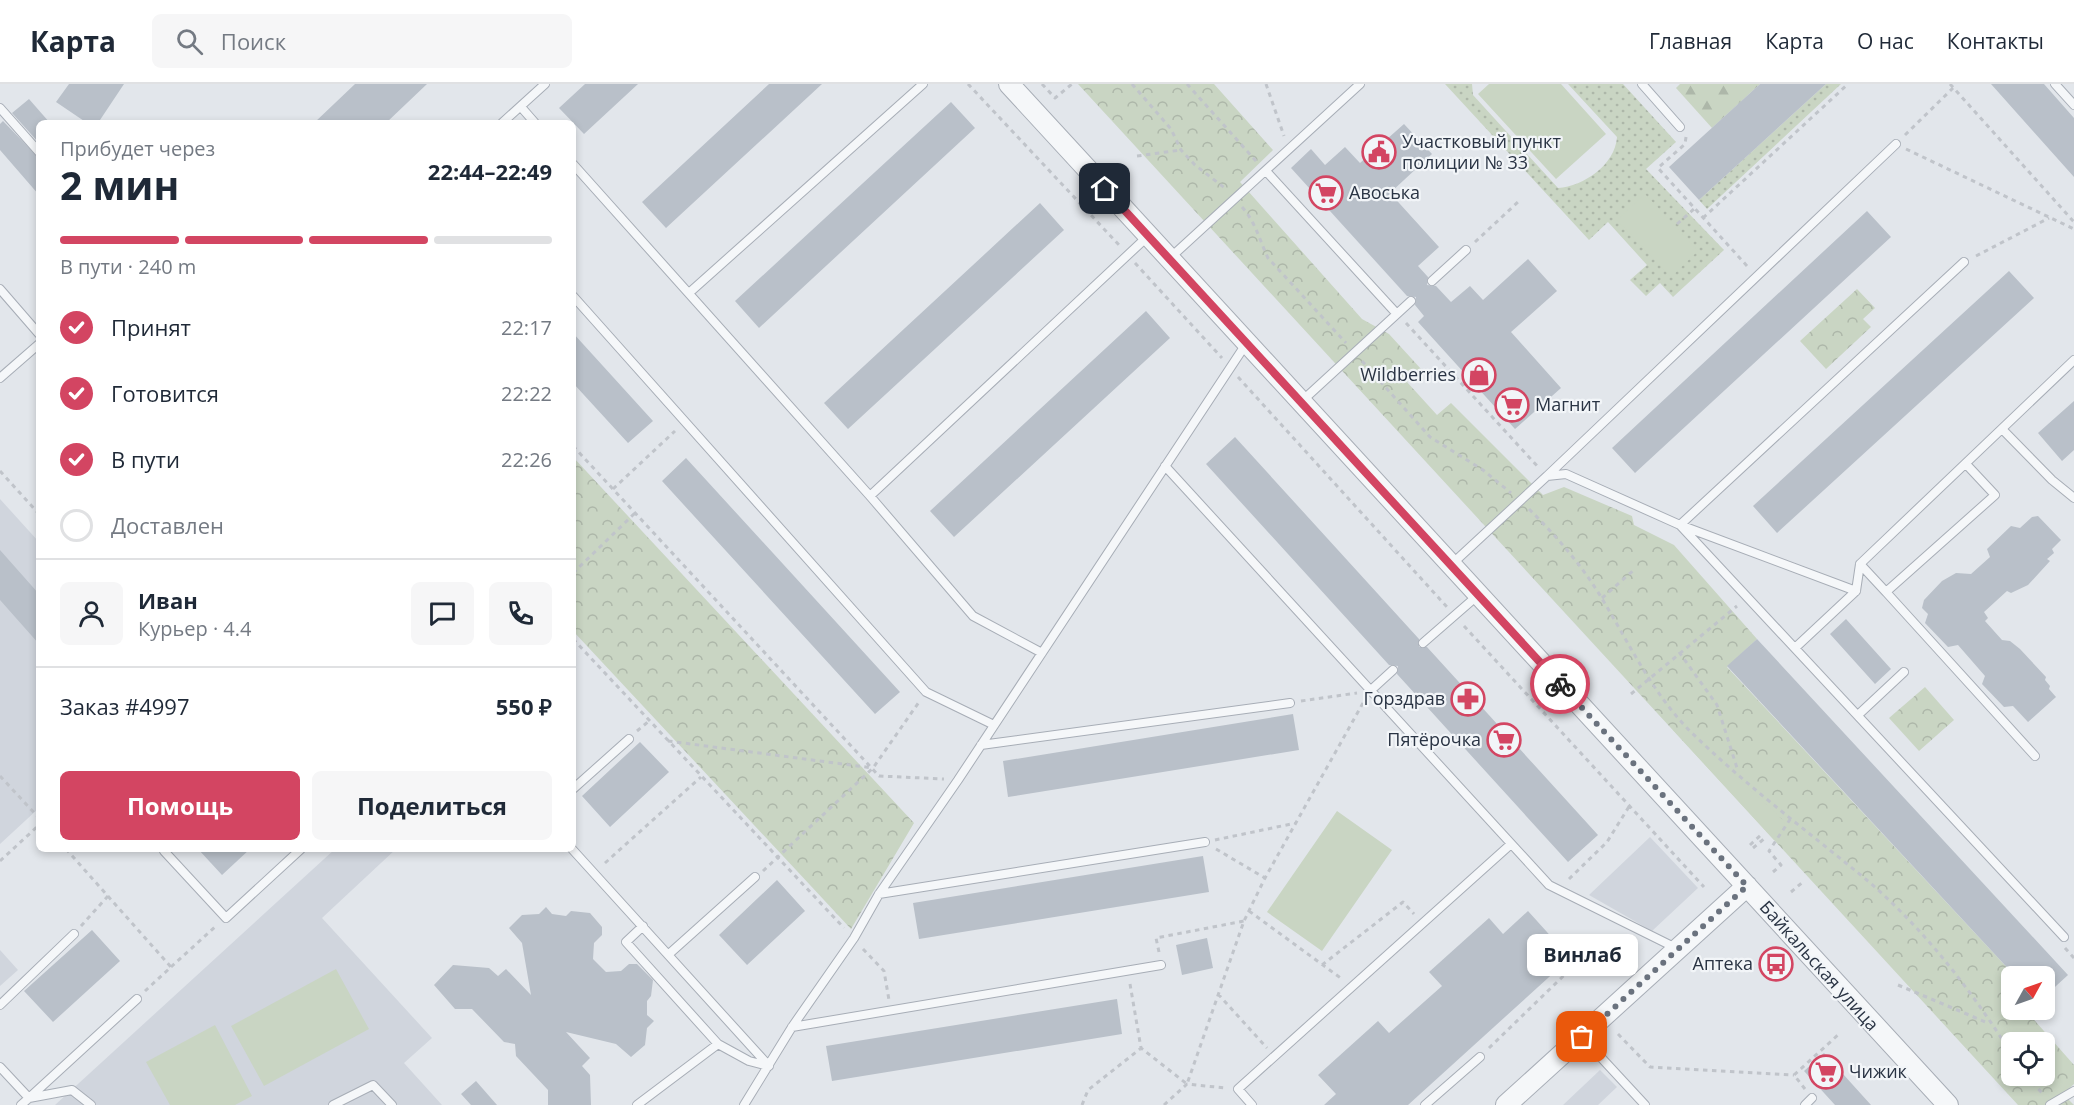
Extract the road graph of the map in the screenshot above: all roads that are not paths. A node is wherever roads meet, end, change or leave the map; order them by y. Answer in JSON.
{"nodes":[{"id":1,"x":545,"y":84,"type":"edge"},
{"id":2,"x":923,"y":84,"type":"edge"},
{"id":3,"x":1009,"y":84,"type":"edge"},
{"id":4,"x":1360,"y":84,"type":"edge"},
{"id":5,"x":1642,"y":84,"type":"edge"},
{"id":6,"x":2055,"y":84,"type":"edge"},
{"id":7,"x":2074,"y":105,"type":"edge"},
{"id":8,"x":521,"y":107,"type":"junction"},
{"id":9,"x":0,"y":108,"type":"edge"},
{"id":10,"x":506,"y":120,"type":"edge"},
{"id":11,"x":532,"y":120,"type":"edge"},
{"id":12,"x":1680,"y":127,"type":"road end"},
{"id":13,"x":1896,"y":144,"type":"road end"},
{"id":14,"x":36,"y":149,"type":"edge"},
{"id":15,"x":576,"y":167,"type":"edge"},
{"id":16,"x":1266,"y":171,"type":"junction"},
{"id":17,"x":1148,"y":236,"type":"junction"},
{"id":18,"x":1466,"y":250,"type":"road end"},
{"id":19,"x":1169,"y":259,"type":"junction"},
{"id":20,"x":1964,"y":262,"type":"road end"},
{"id":21,"x":1432,"y":281,"type":"dead end"},
{"id":22,"x":0,"y":289,"type":"edge"},
{"id":23,"x":689,"y":293,"type":"junction"},
{"id":24,"x":576,"y":299,"type":"edge"},
{"id":25,"x":1411,"y":301,"type":"dead end"},
{"id":26,"x":1396,"y":313,"type":"junction"},
{"id":27,"x":36,"y":331,"type":"edge"},
{"id":28,"x":1246,"y":343,"type":"junction"},
{"id":29,"x":36,"y":347,"type":"edge"},
{"id":30,"x":2074,"y":360,"type":"edge"},
{"id":31,"x":0,"y":378,"type":"edge"},
{"id":32,"x":1301,"y":402,"type":"junction"},
{"id":33,"x":2002,"y":429,"type":"junction"},
{"id":34,"x":1966,"y":464,"type":"junction"},
{"id":35,"x":1165,"y":465,"type":"junction"},
{"id":36,"x":1547,"y":476,"type":"junction"},
{"id":37,"x":870,"y":496,"type":"junction"},
{"id":38,"x":2074,"y":498,"type":"edge"},
{"id":39,"x":1680,"y":525,"type":"junction"},
{"id":40,"x":1860,"y":564,"type":"junction"},
{"id":41,"x":1451,"y":565,"type":"junction"},
{"id":42,"x":1856,"y":591,"type":"junction"},
{"id":43,"x":1886,"y":592,"type":"junction"},
{"id":44,"x":1478,"y":595,"type":"junction"},
{"id":45,"x":1423,"y":643,"type":"dead end"},
{"id":46,"x":1795,"y":648,"type":"junction"},
{"id":47,"x":1042,"y":652,"type":"junction"},
{"id":48,"x":1393,"y":670,"type":"dead end"},
{"id":49,"x":1904,"y":672,"type":"dead end"},
{"id":50,"x":1370,"y":691,"type":"junction"},
{"id":51,"x":1290,"y":703,"type":"road end"},
{"id":52,"x":1858,"y":715,"type":"junction"},
{"id":53,"x":994,"y":725,"type":"junction"},
{"id":54,"x":629,"y":739,"type":"dead end"},
{"id":55,"x":981,"y":745,"type":"junction"},
{"id":56,"x":2036,"y":756,"type":"dead end"},
{"id":57,"x":576,"y":786,"type":"edge"},
{"id":58,"x":1204,"y":842,"type":"road end"},
{"id":59,"x":1511,"y":844,"type":"junction"},
{"id":60,"x":166,"y":852,"type":"edge"},
{"id":61,"x":298,"y":852,"type":"edge"},
{"id":62,"x":575,"y":852,"type":"edge"},
{"id":63,"x":755,"y":877,"type":"road end"},
{"id":64,"x":1747,"y":886,"type":"junction"},
{"id":65,"x":879,"y":894,"type":"junction"},
{"id":66,"x":643,"y":926,"type":"junction"},
{"id":67,"x":74,"y":934,"type":"road end"},
{"id":68,"x":2064,"y":937,"type":"dead end"},
{"id":69,"x":1677,"y":949,"type":"junction"},
{"id":70,"x":669,"y":954,"type":"junction"},
{"id":71,"x":1161,"y":965,"type":"road end"},
{"id":72,"x":137,"y":999,"type":"road end"},
{"id":73,"x":0,"y":1005,"type":"edge"},
{"id":74,"x":792,"y":1027,"type":"junction"},
{"id":75,"x":1582,"y":1037,"type":"junction"},
{"id":76,"x":718,"y":1044,"type":"junction"},
{"id":77,"x":1480,"y":1057,"type":"road end"},
{"id":78,"x":769,"y":1066,"type":"junction"},
{"id":79,"x":0,"y":1067,"type":"edge"},
{"id":80,"x":2074,"y":1091,"type":"edge"},
{"id":81,"x":29,"y":1098,"type":"junction"},
{"id":82,"x":1812,"y":1098,"type":"road end"},
{"id":83,"x":2051,"y":1104,"type":"edge"},
{"id":84,"x":21,"y":1105,"type":"edge"},
{"id":85,"x":91,"y":1105,"type":"edge"},
{"id":86,"x":333,"y":1105,"type":"edge"},
{"id":87,"x":392,"y":1105,"type":"edge"},
{"id":88,"x":638,"y":1105,"type":"edge"},
{"id":89,"x":744,"y":1105,"type":"edge"},
{"id":90,"x":1252,"y":1105,"type":"edge"},
{"id":91,"x":1425,"y":1105,"type":"edge"},
{"id":92,"x":1506,"y":1105,"type":"edge"},
{"id":93,"x":1645,"y":1105,"type":"edge"},
{"id":94,"x":1805,"y":1105,"type":"edge"},
{"id":95,"x":1948,"y":1105,"type":"edge"}],
"edges":[{"from":1,"to":8,"type":"lane"},
{"from":2,"to":23,"type":"lane"},
{"from":3,"to":17,"type":"street","name":"Байкальская улица"},
{"from":4,"to":16,"type":"lane"},
{"from":5,"to":12,"type":"lane"},
{"from":6,"to":7,"type":"lane"},
{"from":8,"to":10,"type":"lane"},
{"from":8,"to":11,"type":"lane"},
{"from":9,"to":14,"type":"lane"},
{"from":13,"to":36,"type":"lane"},
{"from":15,"to":23,"type":"lane"},
{"from":16,"to":19,"type":"lane"},
{"from":16,"to":26,"type":"lane"},
{"from":17,"to":19,"type":"street","name":"Байкальская улица"},
{"from":17,"to":37,"type":"lane"},
{"from":18,"to":21,"type":"lane"},
{"from":19,"to":28,"type":"street","name":"Байкальская улица"},
{"from":20,"to":39,"type":"lane"},
{"from":22,"to":27,"type":"lane"},
{"from":23,"to":37,"type":"lane"},
{"from":24,"to":53,"type":"lane"},
{"from":25,"to":26,"type":"lane"},
{"from":26,"to":32,"type":"lane"},
{"from":28,"to":32,"type":"street","name":"Байкальская улица"},
{"from":28,"to":35,"type":"lane"},
{"from":29,"to":31,"type":"lane"},
{"from":30,"to":33,"type":"lane"},
{"from":32,"to":41,"type":"street","name":"Байкальская улица"},
{"from":33,"to":34,"type":"lane"},
{"from":33,"to":38,"type":"lane"},
{"from":34,"to":40,"type":"lane"},
{"from":34,"to":43,"type":"lane"},
{"from":35,"to":47,"type":"lane"},
{"from":35,"to":50,"type":"lane"},
{"from":36,"to":39,"type":"lane"},
{"from":36,"to":41,"type":"lane"},
{"from":37,"to":47,"type":"lane"},
{"from":39,"to":42,"type":"lane"},
{"from":39,"to":46,"type":"lane"},
{"from":40,"to":42,"type":"lane"},
{"from":40,"to":43,"type":"lane"},
{"from":41,"to":44,"type":"street","name":"Байкальская улица"},
{"from":42,"to":46,"type":"lane"},
{"from":43,"to":56,"type":"lane"},
{"from":44,"to":45,"type":"lane"},
{"from":44,"to":64,"type":"street","name":"Байкальская улица"},
{"from":46,"to":52,"type":"lane"},
{"from":47,"to":53,"type":"lane"},
{"from":48,"to":50,"type":"lane"},
{"from":49,"to":52,"type":"lane"},
{"from":50,"to":59,"type":"lane"},
{"from":51,"to":55,"type":"lane"},
{"from":52,"to":68,"type":"lane"},
{"from":53,"to":55,"type":"lane"},
{"from":54,"to":57,"type":"lane"},
{"from":55,"to":65,"type":"lane"},
{"from":58,"to":65,"type":"lane"},
{"from":59,"to":69,"type":"lane"},
{"from":59,"to":90,"type":"lane"},
{"from":60,"to":61,"type":"lane"},
{"from":62,"to":66,"type":"lane"},
{"from":63,"to":70,"type":"lane"},
{"from":64,"to":69,"type":"street"},
{"from":64,"to":95,"type":"street","name":"Байкальская улица"},
{"from":65,"to":74,"type":"lane"},
{"from":66,"to":70,"type":"lane"},
{"from":66,"to":76,"type":"lane"},
{"from":67,"to":73,"type":"lane"},
{"from":69,"to":75,"type":"street"},
{"from":70,"to":78,"type":"lane"},
{"from":71,"to":74,"type":"lane"},
{"from":72,"to":81,"type":"lane"},
{"from":74,"to":78,"type":"lane"},
{"from":75,"to":92,"type":"street"},
{"from":75,"to":93,"type":"lane"},
{"from":76,"to":78,"type":"lane"},
{"from":76,"to":88,"type":"lane"},
{"from":77,"to":91,"type":"lane"},
{"from":78,"to":89,"type":"lane"},
{"from":79,"to":81,"type":"lane"},
{"from":80,"to":83,"type":"lane"},
{"from":81,"to":84,"type":"lane"},
{"from":81,"to":85,"type":"lane"},
{"from":82,"to":94,"type":"lane"},
{"from":86,"to":87,"type":"lane"}]}
